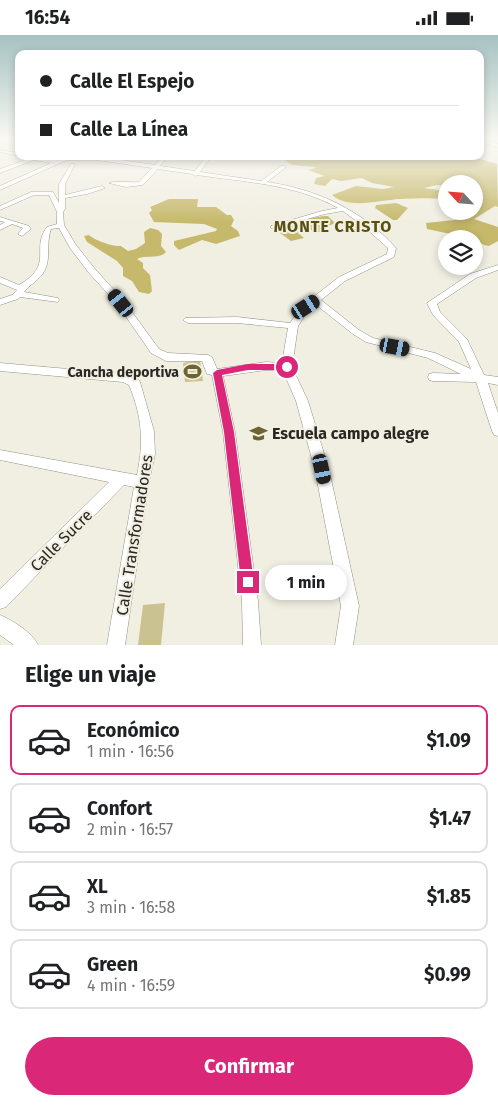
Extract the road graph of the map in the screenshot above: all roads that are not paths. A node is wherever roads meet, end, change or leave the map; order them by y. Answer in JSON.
{"nodes":[{"id":1,"x":12,"y":166,"type":"edge"},
{"id":2,"x":44,"y":166,"type":"edge"},
{"id":3,"x":72,"y":166,"type":"edge"},
{"id":4,"x":149,"y":166,"type":"edge"},
{"id":5,"x":202,"y":166,"type":"edge"},
{"id":6,"x":283,"y":167,"type":"dead end"},
{"id":7,"x":157,"y":168,"type":"junction"},
{"id":8,"x":0,"y":171,"type":"edge"},
{"id":9,"x":196,"y":174,"type":"junction"},
{"id":10,"x":112,"y":183,"type":"dead end"},
{"id":11,"x":261,"y":183,"type":"junction"},
{"id":12,"x":0,"y":188,"type":"edge"},
{"id":13,"x":102,"y":188,"type":"dead end"},
{"id":14,"x":63,"y":197,"type":"junction"},
{"id":15,"x":0,"y":207,"type":"edge"},
{"id":16,"x":345,"y":209,"type":"junction"},
{"id":17,"x":60,"y":211,"type":"junction"},
{"id":18,"x":0,"y":219,"type":"edge"},
{"id":19,"x":11,"y":222,"type":"junction"},
{"id":20,"x":61,"y":225,"type":"junction"},
{"id":21,"x":273,"y":227,"type":"dead end"},
{"id":22,"x":0,"y":228,"type":"edge"},
{"id":23,"x":22,"y":234,"type":"dead end"},
{"id":24,"x":498,"y":267,"type":"edge"},
{"id":25,"x":0,"y":280,"type":"edge"},
{"id":26,"x":20,"y":291,"type":"junction"},
{"id":27,"x":55,"y":299,"type":"dead end"},
{"id":28,"x":316,"y":300,"type":"junction"},
{"id":29,"x":0,"y":301,"type":"edge"},
{"id":30,"x":188,"y":320,"type":"dead end"},
{"id":31,"x":293,"y":326,"type":"junction"},
{"id":32,"x":0,"y":367,"type":"edge"},
{"id":33,"x":287,"y":367,"type":"junction"},
{"id":34,"x":217,"y":373,"type":"junction"},
{"id":35,"x":433,"y":377,"type":"dead end"},
{"id":36,"x":480,"y":378,"type":"junction"},
{"id":37,"x":498,"y":381,"type":"edge"},
{"id":38,"x":498,"y":431,"type":"edge"},
{"id":39,"x":0,"y":455,"type":"edge"},
{"id":40,"x":121,"y":479,"type":"junction"},
{"id":41,"x":142,"y":482,"type":"junction"},
{"id":42,"x":0,"y":601,"type":"edge"},
{"id":43,"x":0,"y":625,"type":"edge"},
{"id":44,"x":29,"y":645,"type":"edge"},
{"id":45,"x":116,"y":645,"type":"edge"},
{"id":46,"x":252,"y":645,"type":"edge"},
{"id":47,"x":344,"y":645,"type":"edge"}],
"edges":[{"from":1,"to":8,"type":"street"},
{"from":2,"to":12,"type":"street"},
{"from":3,"to":14,"type":"street"},
{"from":4,"to":7,"type":"street"},
{"from":5,"to":9,"type":"street"},
{"from":6,"to":11,"type":"street"},
{"from":7,"to":9,"type":"street"},
{"from":7,"to":10,"type":"street"},
{"from":9,"to":11,"type":"street"},
{"from":11,"to":16,"type":"street"},
{"from":13,"to":14,"type":"street"},
{"from":14,"to":17,"type":"street"},
{"from":15,"to":17,"type":"street"},
{"from":16,"to":21,"type":"street"},
{"from":16,"to":28,"type":"street"},
{"from":17,"to":20,"type":"street"},
{"from":18,"to":19,"type":"street"},
{"from":19,"to":22,"type":"street"},
{"from":19,"to":23,"type":"street"},
{"from":20,"to":26,"type":"street"},
{"from":20,"to":34,"type":"street"},
{"from":24,"to":36,"type":"street"},
{"from":25,"to":26,"type":"street"},
{"from":26,"to":27,"type":"street"},
{"from":26,"to":29,"type":"street"},
{"from":28,"to":31,"type":"street"},
{"from":28,"to":36,"type":"street"},
{"from":30,"to":31,"type":"street"},
{"from":31,"to":33,"type":"street"},
{"from":32,"to":41,"type":"street","name":"Calle Transformadores"},
{"from":33,"to":34,"type":"street"},
{"from":33,"to":47,"type":"street"},
{"from":34,"to":46,"type":"street"},
{"from":35,"to":36,"type":"street"},
{"from":36,"to":37,"type":"street"},
{"from":36,"to":38,"type":"street"},
{"from":39,"to":40,"type":"street"},
{"from":40,"to":41,"type":"street"},
{"from":40,"to":42,"type":"street","name":"Calle Sucre"},
{"from":41,"to":45,"type":"street","name":"Calle Transformadores"},
{"from":43,"to":44,"type":"street"}]}
